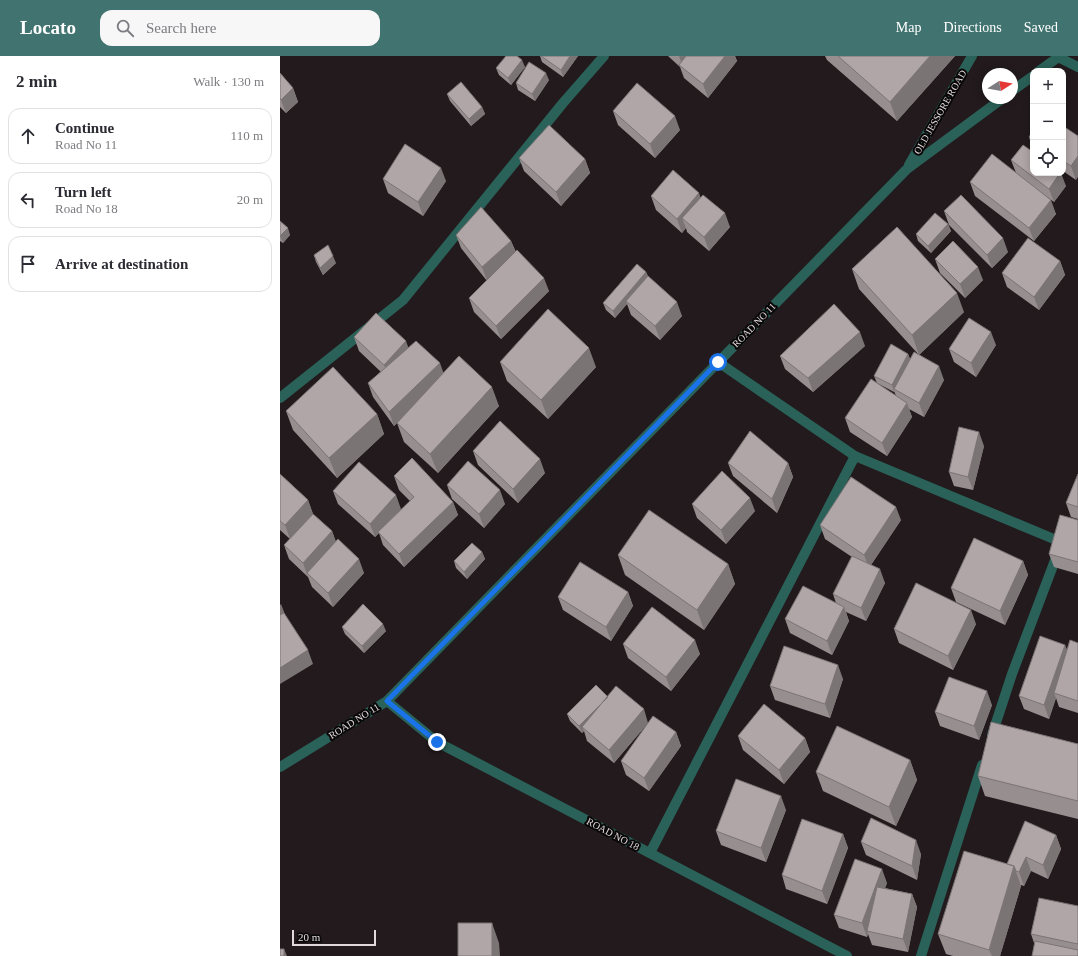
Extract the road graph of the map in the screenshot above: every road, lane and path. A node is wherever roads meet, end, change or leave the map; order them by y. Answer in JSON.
{"nodes":[{"id":1,"x":604,"y":56,"type":"edge"},
{"id":2,"x":972,"y":56,"type":"edge"},
{"id":3,"x":1059,"y":57,"type":"edge"},
{"id":4,"x":1078,"y":67,"type":"edge"},
{"id":5,"x":1044,"y":68,"type":"edge"},
{"id":6,"x":1030,"y":78,"type":"edge"},
{"id":7,"x":1018,"y":87,"type":"edge"},
{"id":8,"x":995,"y":104,"type":"edge"},
{"id":9,"x":907,"y":169,"type":"junction"},
{"id":10,"x":718,"y":362,"type":"junction"},
{"id":11,"x":280,"y":398,"type":"edge"},
{"id":12,"x":855,"y":456,"type":"junction"},
{"id":13,"x":1061,"y":542,"type":"junction"},
{"id":14,"x":1078,"y":547,"type":"edge"},
{"id":15,"x":387,"y":701,"type":"junction"},
{"id":16,"x":280,"y":766,"type":"edge"},
{"id":17,"x":650,"y":853,"type":"junction"},
{"id":18,"x":847,"y":956,"type":"edge"},
{"id":19,"x":921,"y":956,"type":"edge"}],
"edges":[{"from":1,"to":11,"type":"street"},
{"from":2,"to":9,"type":"street","name":"OLD JESSORE ROAD"},
{"from":3,"to":4,"type":"street"},
{"from":3,"to":5,"type":"street"},
{"from":6,"to":7,"type":"street"},
{"from":8,"to":9,"type":"street","name":"ROAD NO 11"},
{"from":9,"to":10,"type":"street","name":"ROAD NO 11"},
{"from":10,"to":12,"type":"street"},
{"from":10,"to":15,"type":"street","name":"ROAD NO 11"},
{"from":12,"to":13,"type":"street"},
{"from":12,"to":17,"type":"street"},
{"from":13,"to":14,"type":"street"},
{"from":13,"to":19,"type":"street"},
{"from":15,"to":16,"type":"street","name":"ROAD NO 11"},
{"from":15,"to":17,"type":"street","name":"ROAD NO 18"},
{"from":17,"to":18,"type":"street","name":"ROAD NO 18"}]}
